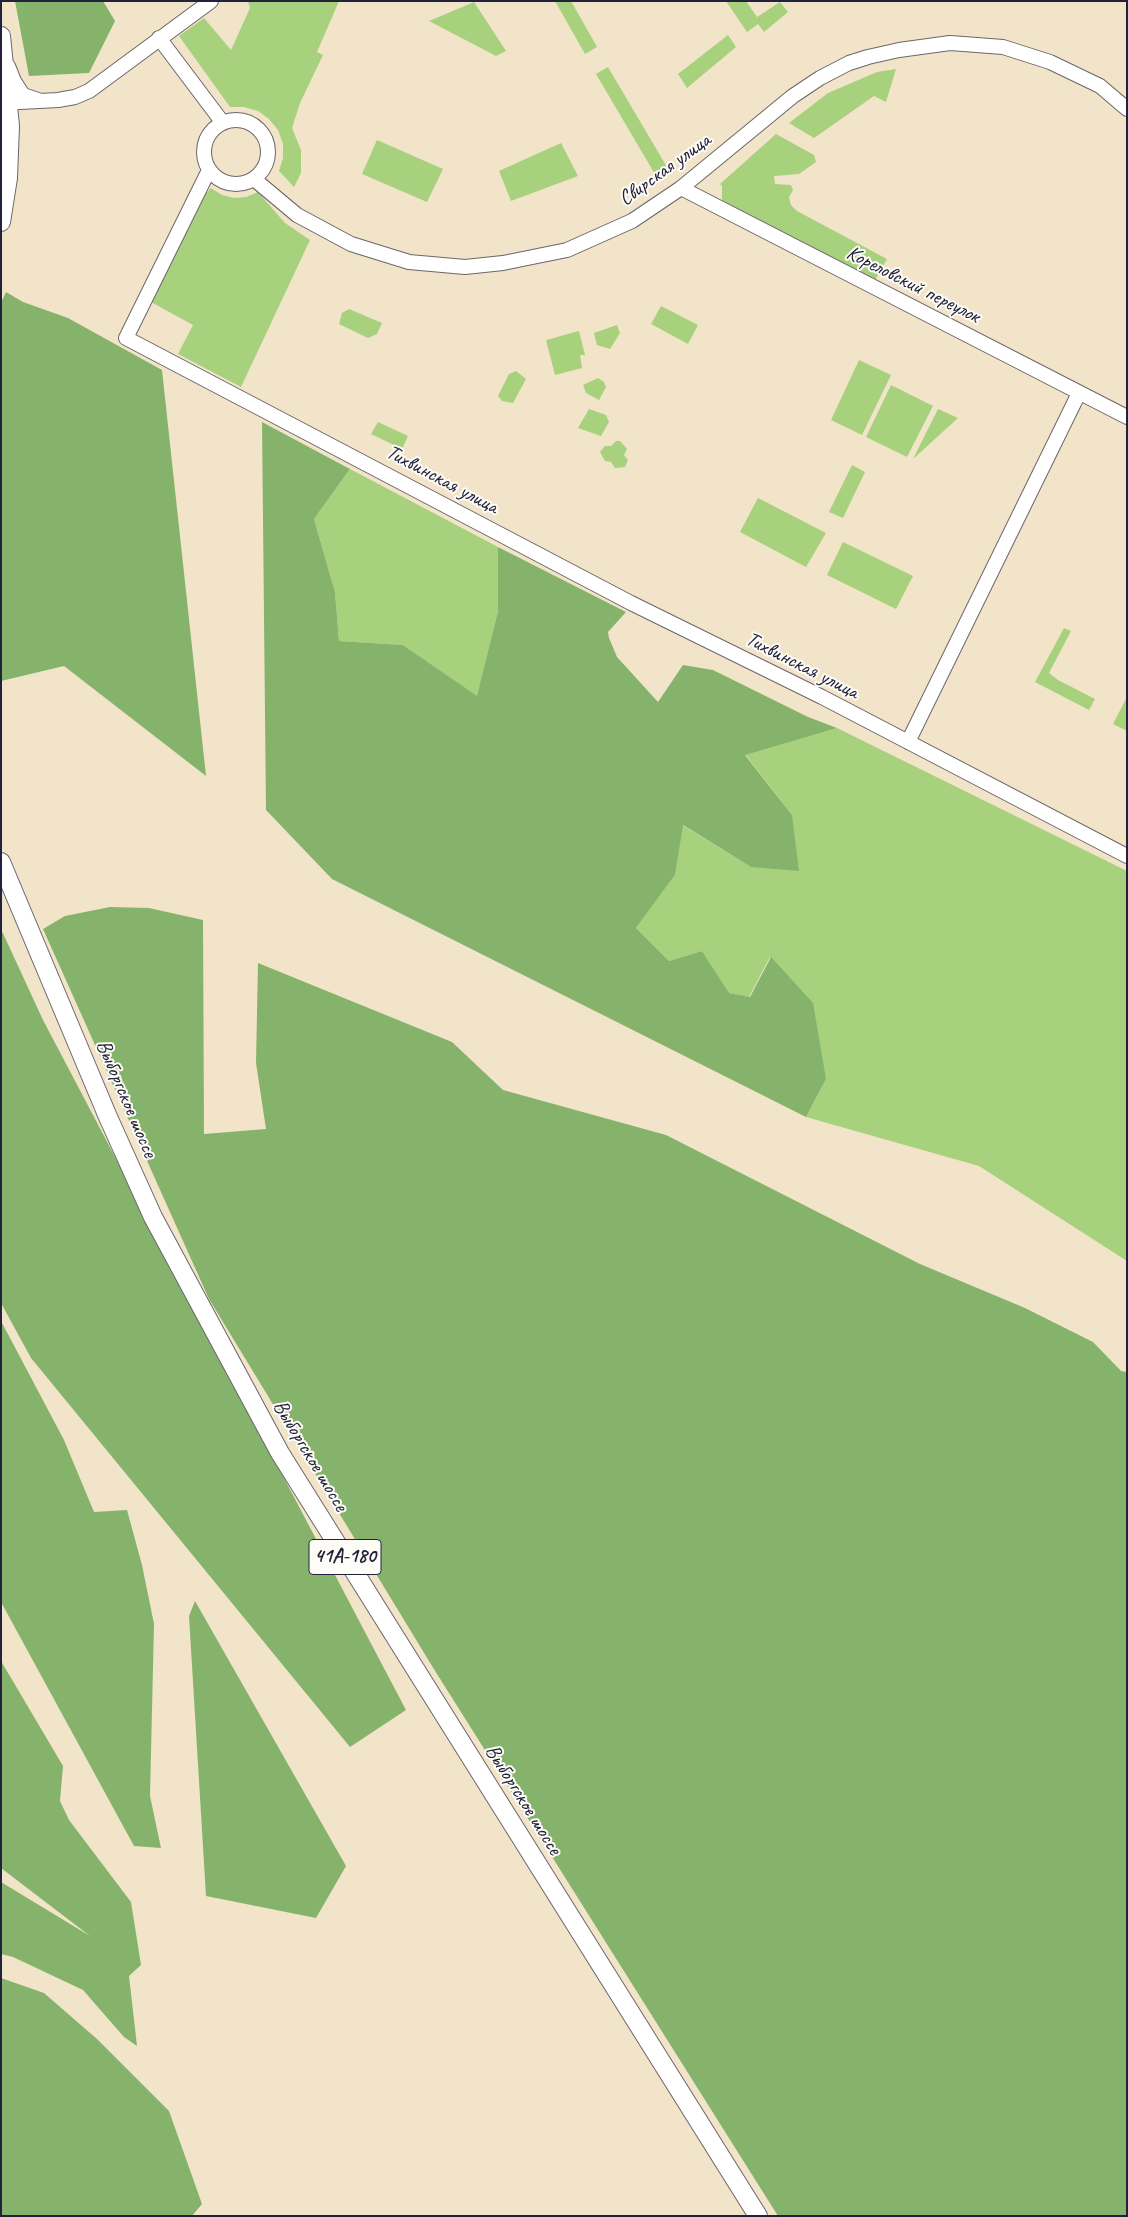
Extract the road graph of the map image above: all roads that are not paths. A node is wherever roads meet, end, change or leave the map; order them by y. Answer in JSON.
{"nodes":[{"id":1,"x":211,"y":1,"type":"edge"},
{"id":2,"x":159,"y":38,"type":"junction"},
{"id":3,"x":2,"y":44,"type":"edge"},
{"id":4,"x":41,"y":102,"type":"junction"},
{"id":5,"x":5,"y":103,"type":"edge"},
{"id":6,"x":1127,"y":109,"type":"edge"},
{"id":7,"x":223,"y":123,"type":"junction"},
{"id":8,"x":10,"y":126,"type":"junction"},
{"id":9,"x":209,"y":170,"type":"junction"},
{"id":10,"x":254,"y":179,"type":"junction"},
{"id":11,"x":681,"y":188,"type":"junction"},
{"id":12,"x":1,"y":222,"type":"edge"},
{"id":13,"x":1079,"y":393,"type":"junction"},
{"id":14,"x":1127,"y":417,"type":"edge"},
{"id":15,"x":908,"y":742,"type":"junction"},
{"id":16,"x":1127,"y":856,"type":"edge"},
{"id":17,"x":1,"y":862,"type":"edge"},
{"id":18,"x":758,"y":2216,"type":"edge"}],
"edges":[{"from":1,"to":2,"type":"street"},
{"from":2,"to":4,"type":"street"},
{"from":2,"to":7,"type":"street"},
{"from":3,"to":4,"type":"street"},
{"from":3,"to":5,"type":"main road"},
{"from":4,"to":5,"type":"street"},
{"from":4,"to":8,"type":"street"},
{"from":5,"to":8,"type":"main road"},
{"from":6,"to":11,"type":"street","name":"Свирская улица"},
{"from":7,"to":9,"type":"street"},
{"from":7,"to":10,"type":"street"},
{"from":8,"to":12,"type":"main road"},
{"from":9,"to":10,"type":"street"},
{"from":9,"to":15,"type":"street","name":"Тихвинская улица"},
{"from":10,"to":11,"type":"street","name":"Свирская улица"},
{"from":11,"to":13,"type":"street","name":"Кореловский переулок"},
{"from":13,"to":14,"type":"street","name":"Кореловский переулок"},
{"from":13,"to":15,"type":"street"},
{"from":15,"to":16,"type":"street","name":"Тихвинская улица"},
{"from":17,"to":18,"type":"main road","name":"Выборгское шоссе","number":"41А-180"}]}
